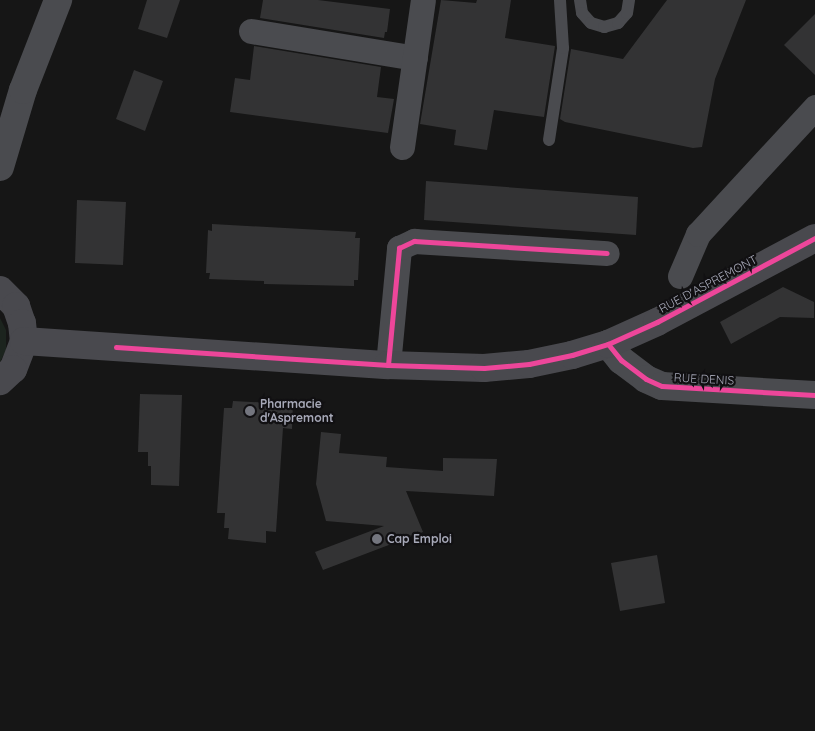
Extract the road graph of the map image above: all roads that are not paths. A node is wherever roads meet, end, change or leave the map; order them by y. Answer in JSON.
{"nodes":[{"id":1,"x":58,"y":0,"type":"edge"},
{"id":2,"x":423,"y":0,"type":"edge"},
{"id":3,"x":629,"y":0,"type":"edge"},
{"id":4,"x":561,"y":6,"type":"edge"},
{"id":5,"x":581,"y":6,"type":"edge"},
{"id":6,"x":251,"y":31,"type":"dead end"},
{"id":7,"x":415,"y":58,"type":"junction"},
{"id":8,"x":815,"y":107,"type":"edge"},
{"id":9,"x":549,"y":140,"type":"dead end"},
{"id":10,"x":402,"y":147,"type":"dead end"},
{"id":11,"x":0,"y":167,"type":"edge"},
{"id":12,"x":815,"y":238,"type":"edge"},
{"id":13,"x":607,"y":253,"type":"dead end"},
{"id":14,"x":680,"y":276,"type":"dead end"},
{"id":15,"x":0,"y":290,"type":"edge"},
{"id":16,"x":24,"y":341,"type":"junction"},
{"id":17,"x":608,"y":344,"type":"junction"},
{"id":18,"x":388,"y":365,"type":"junction"},
{"id":19,"x":0,"y":380,"type":"edge"},
{"id":20,"x":815,"y":395,"type":"edge"}],
"edges":[{"from":1,"to":11,"type":"street"},
{"from":2,"to":7,"type":"street"},
{"from":3,"to":5,"type":"lane"},
{"from":4,"to":5,"type":"lane"},
{"from":4,"to":9,"type":"lane"},
{"from":6,"to":7,"type":"street"},
{"from":7,"to":10,"type":"street"},
{"from":8,"to":14,"type":"street"},
{"from":12,"to":17,"type":"main road","name":"RUE D'ASPREMONT"},
{"from":13,"to":18,"type":"street"},
{"from":15,"to":16,"type":"main road"},
{"from":16,"to":18,"type":"main road","name":"RUE D'ASPREMONT"},
{"from":16,"to":19,"type":"main road"},
{"from":17,"to":18,"type":"main road","name":"RUE D'ASPREMONT"},
{"from":17,"to":20,"type":"street","name":"RUE DENIS"}]}
